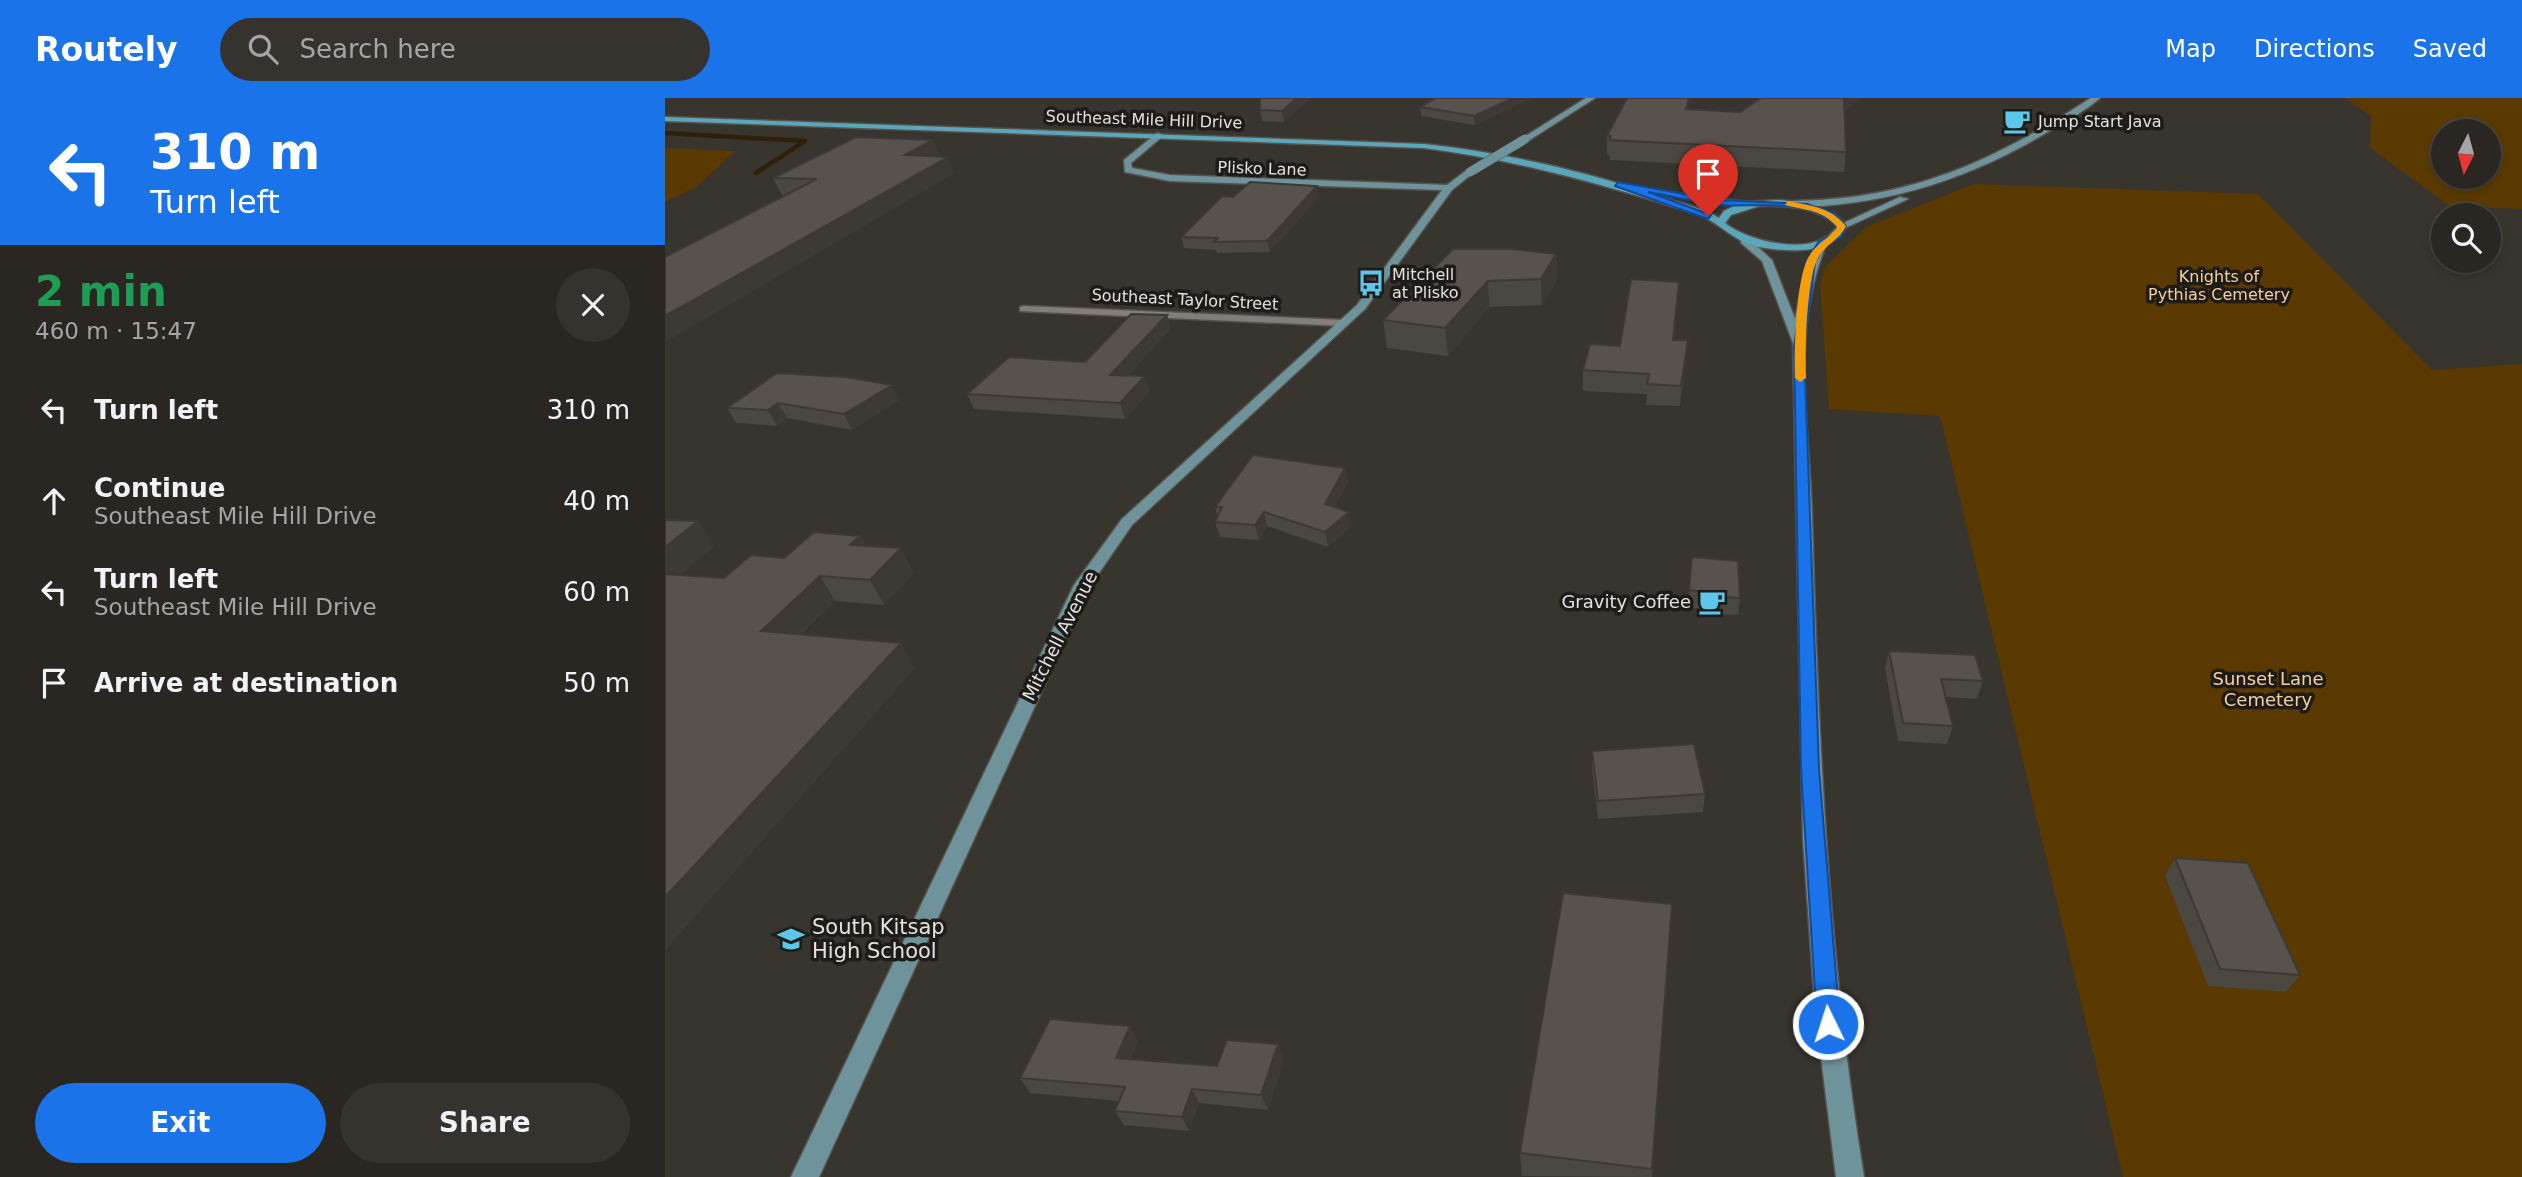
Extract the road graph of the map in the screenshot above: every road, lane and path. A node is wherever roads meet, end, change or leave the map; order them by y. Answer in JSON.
{"nodes":[{"id":1,"x":1591,"y":98,"type":"edge"},
{"id":2,"x":2096,"y":98,"type":"edge"},
{"id":3,"x":665,"y":119,"type":"edge"},
{"id":4,"x":1160,"y":135,"type":"junction"},
{"id":5,"x":1937,"y":181,"type":"junction"},
{"id":6,"x":1618,"y":184,"type":"junction"},
{"id":7,"x":1448,"y":188,"type":"junction"},
{"id":8,"x":1765,"y":203,"type":"junction"},
{"id":9,"x":1792,"y":204,"type":"junction"},
{"id":10,"x":1720,"y":223,"type":"junction"},
{"id":11,"x":1842,"y":226,"type":"junction"},
{"id":12,"x":1745,"y":241,"type":"junction"},
{"id":13,"x":1822,"y":243,"type":"junction"},
{"id":14,"x":1024,"y":309,"type":"dead end"},
{"id":15,"x":1345,"y":323,"type":"junction"},
{"id":16,"x":1799,"y":347,"type":"junction"},
{"id":17,"x":805,"y":1177,"type":"edge"},
{"id":18,"x":1850,"y":1177,"type":"edge"}],
"edges":[{"from":1,"to":7,"type":"street","name":"Mitchell Avenue","bridge":true},
{"from":2,"to":5,"type":"street"},
{"from":3,"to":4,"type":"main road","name":"Southeast Mile Hill Drive"},
{"from":4,"to":6,"type":"main road","name":"Southeast Mile Hill Drive"},
{"from":4,"to":7,"type":"street","name":"Plisko Lane"},
{"from":5,"to":9,"type":"street"},
{"from":5,"to":11,"type":"street"},
{"from":6,"to":8,"type":"main road","name":"Southeast Mile Hill Drive"},
{"from":6,"to":10,"type":"main road","name":"Southeast Mile Hill Drive"},
{"from":7,"to":15,"type":"street","name":"Mitchell Avenue"},
{"from":8,"to":9,"type":"main road"},
{"from":8,"to":10,"type":"main road"},
{"from":9,"to":11,"type":"main road"},
{"from":10,"to":12,"type":"main road","name":"Southeast Mile Hill Drive"},
{"from":11,"to":13,"type":"main road"},
{"from":12,"to":13,"type":"main road"},
{"from":12,"to":16,"type":"street"},
{"from":13,"to":16,"type":"street"},
{"from":14,"to":15,"type":"street","name":"Southeast Taylor Street"},
{"from":15,"to":17,"type":"street","name":"Mitchell Avenue"},
{"from":16,"to":18,"type":"street"}]}
